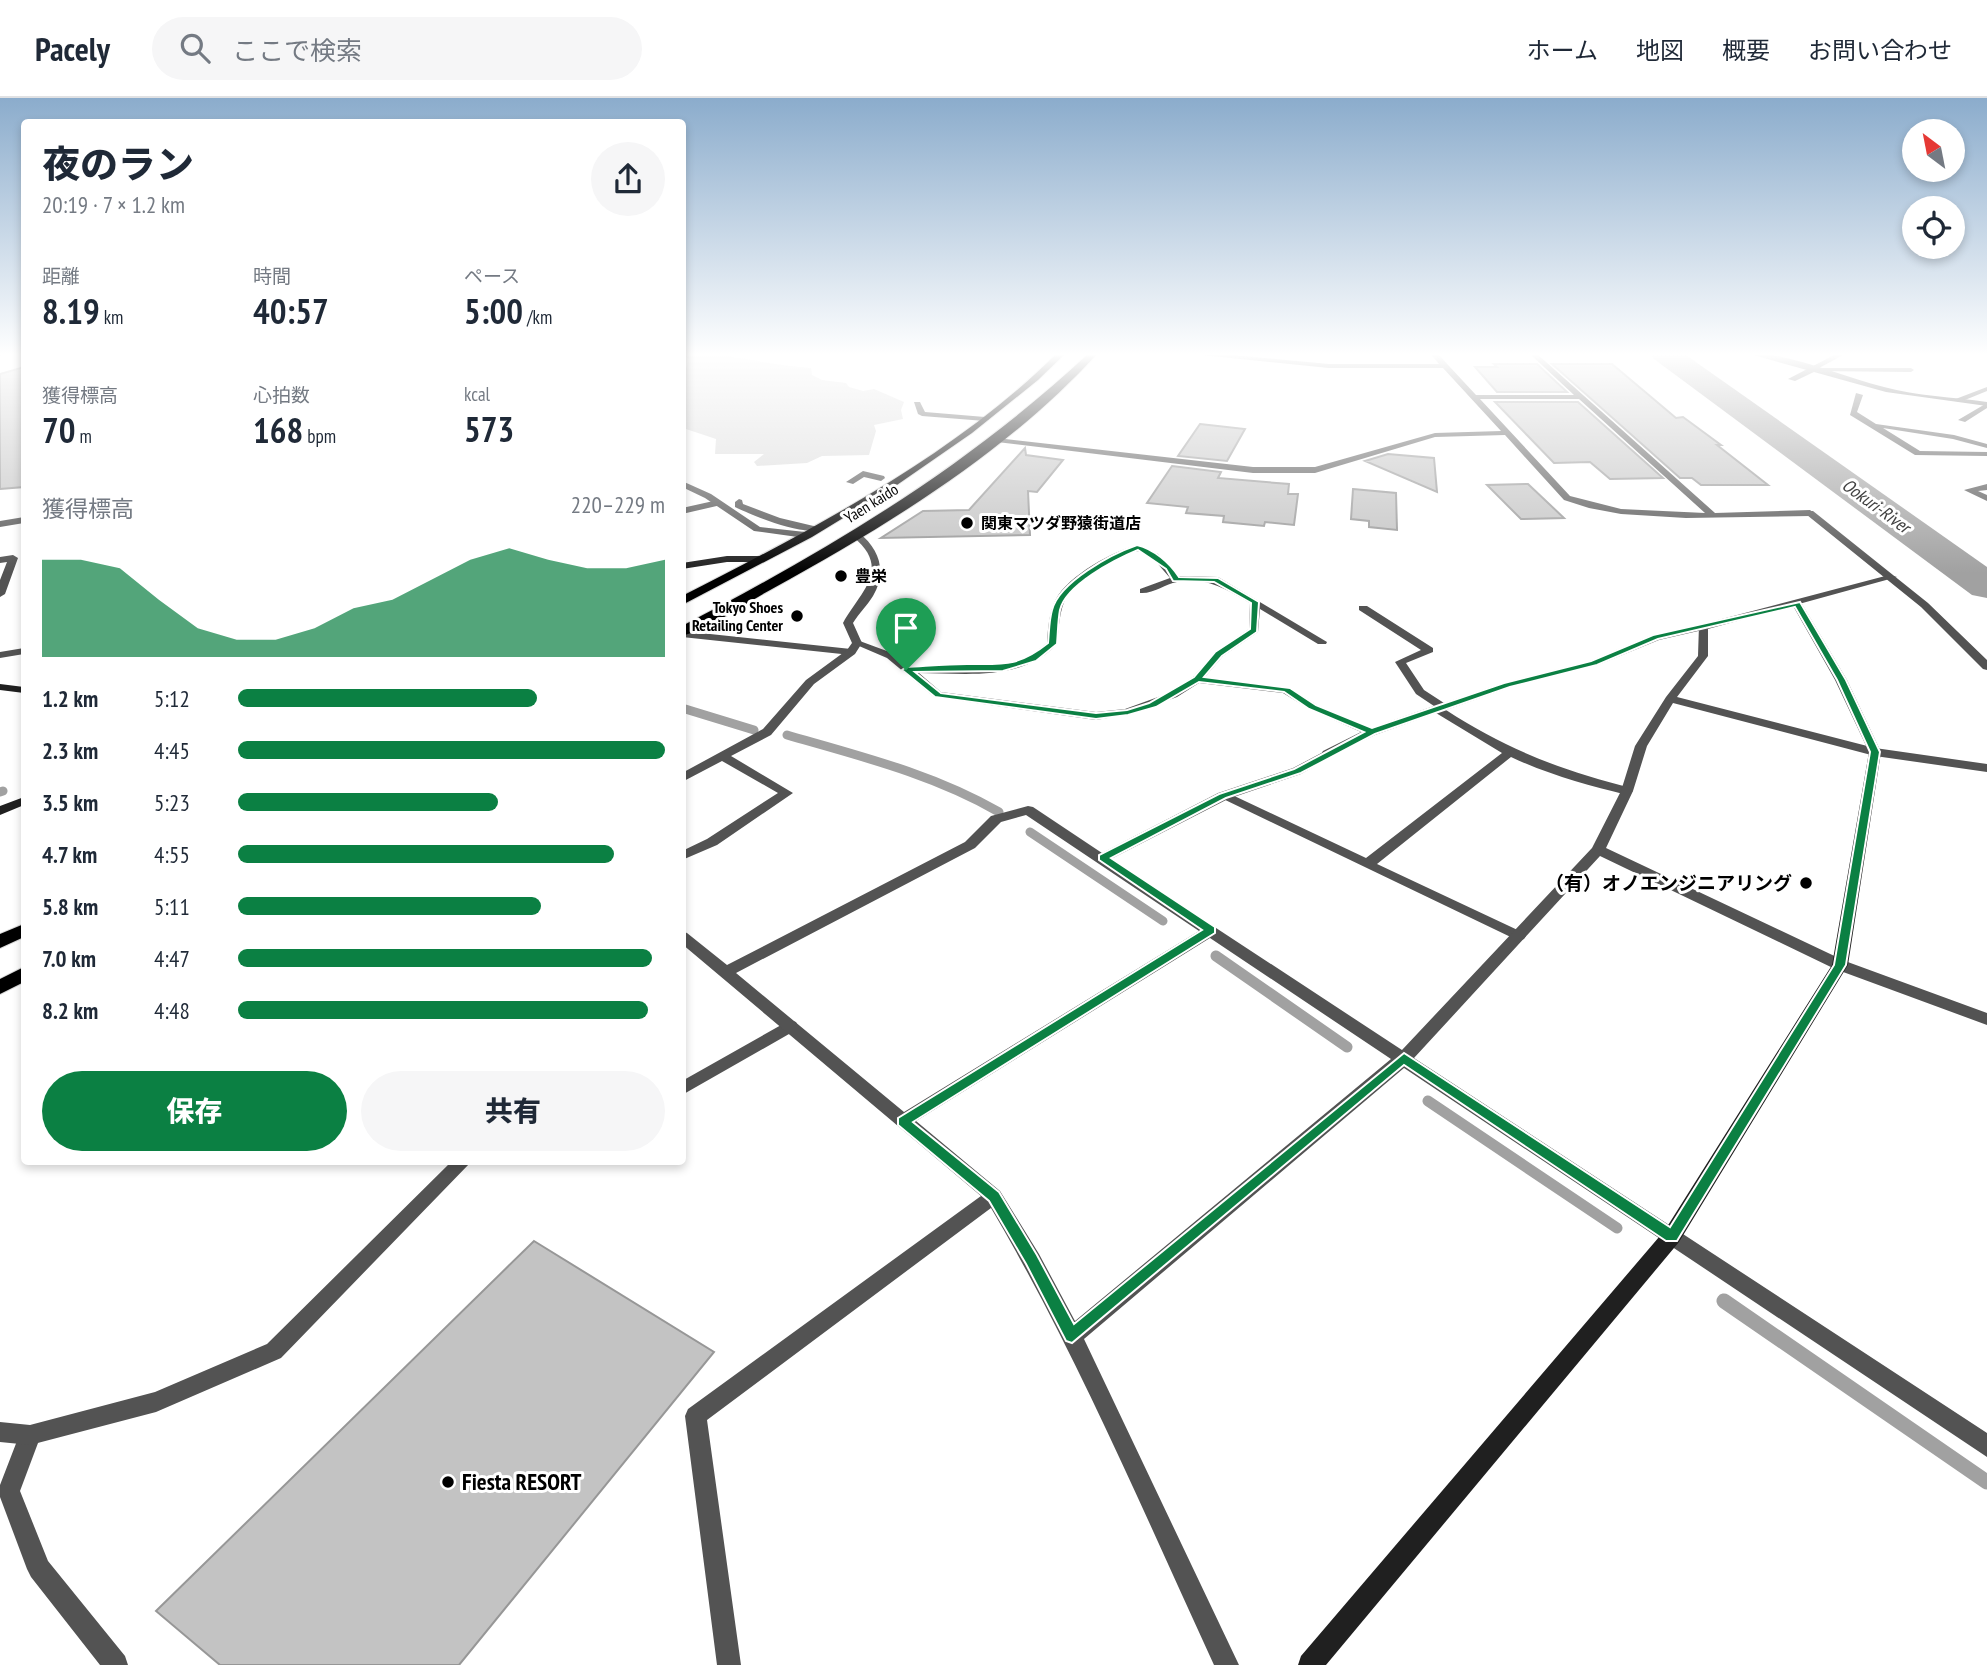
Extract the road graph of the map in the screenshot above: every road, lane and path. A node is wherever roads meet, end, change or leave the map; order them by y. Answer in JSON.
{"nodes":[{"id":1,"x":975,"y":426,"type":"edge"},
{"id":2,"x":1013,"y":426,"type":"edge"},
{"id":3,"x":1500,"y":426,"type":"edge"},
{"id":4,"x":1613,"y":426,"type":"edge"},
{"id":5,"x":1874,"y":426,"type":"edge"},
{"id":6,"x":1885,"y":426,"type":"edge"},
{"id":7,"x":1506,"y":433,"type":"junction"},
{"id":8,"x":997,"y":440,"type":"junction"},
{"id":9,"x":1987,"y":446,"type":"edge"},
{"id":10,"x":1987,"y":454,"type":"edge"},
{"id":11,"x":881,"y":478,"type":"dead end"},
{"id":12,"x":850,"y":482,"type":"dead end"},
{"id":13,"x":686,"y":485,"type":"edge"},
{"id":14,"x":1987,"y":487,"type":"edge"},
{"id":15,"x":1987,"y":498,"type":"edge"},
{"id":16,"x":739,"y":502,"type":"dead end"},
{"id":17,"x":718,"y":503,"type":"junction"},
{"id":18,"x":686,"y":509,"type":"edge"},
{"id":19,"x":1711,"y":514,"type":"junction"},
{"id":20,"x":21,"y":520,"type":"edge"},
{"id":21,"x":0,"y":524,"type":"edge"},
{"id":22,"x":817,"y":528,"type":"junction"},
{"id":23,"x":805,"y":535,"type":"junction"},
{"id":24,"x":856,"y":535,"type":"junction"},
{"id":25,"x":763,"y":559,"type":"junction"},
{"id":26,"x":0,"y":560,"type":"edge"},
{"id":27,"x":686,"y":565,"type":"edge"},
{"id":28,"x":803,"y":567,"type":"junction"},
{"id":29,"x":1892,"y":578,"type":"junction"},
{"id":30,"x":1176,"y":579,"type":"junction"},
{"id":31,"x":1144,"y":591,"type":"dead end"},
{"id":32,"x":0,"y":593,"type":"edge"},
{"id":33,"x":686,"y":601,"type":"edge"},
{"id":34,"x":1255,"y":602,"type":"junction"},
{"id":35,"x":686,"y":604,"type":"edge"},
{"id":36,"x":1797,"y":604,"type":"junction"},
{"id":37,"x":1363,"y":608,"type":"dead end"},
{"id":38,"x":708,"y":619,"type":"junction"},
{"id":39,"x":1703,"y":627,"type":"junction"},
{"id":40,"x":686,"y":631,"type":"edge"},
{"id":41,"x":686,"y":633,"type":"edge"},
{"id":42,"x":1322,"y":642,"type":"dead end"},
{"id":43,"x":854,"y":647,"type":"junction"},
{"id":44,"x":21,"y":652,"type":"edge"},
{"id":45,"x":0,"y":655,"type":"edge"},
{"id":46,"x":1987,"y":667,"type":"edge"},
{"id":47,"x":906,"y":670,"type":"junction"},
{"id":48,"x":1197,"y":679,"type":"junction"},
{"id":49,"x":0,"y":687,"type":"edge"},
{"id":50,"x":21,"y":690,"type":"edge"},
{"id":51,"x":1670,"y":699,"type":"junction"},
{"id":52,"x":1440,"y":708,"type":"junction"},
{"id":53,"x":1371,"y":732,"type":"junction"},
{"id":54,"x":1875,"y":752,"type":"junction"},
{"id":55,"x":1508,"y":754,"type":"junction"},
{"id":56,"x":722,"y":757,"type":"junction"},
{"id":57,"x":1987,"y":768,"type":"edge"},
{"id":58,"x":686,"y":776,"type":"edge"},
{"id":59,"x":1627,"y":791,"type":"junction"},
{"id":60,"x":1223,"y":796,"type":"junction"},
{"id":61,"x":21,"y":802,"type":"edge"},
{"id":62,"x":0,"y":811,"type":"edge"},
{"id":63,"x":1598,"y":850,"type":"junction"},
{"id":64,"x":686,"y":854,"type":"edge"},
{"id":65,"x":1102,"y":858,"type":"junction"},
{"id":66,"x":1368,"y":864,"type":"junction"},
{"id":67,"x":1211,"y":930,"type":"junction"},
{"id":68,"x":21,"y":932,"type":"edge"},
{"id":69,"x":1520,"y":936,"type":"junction"},
{"id":70,"x":686,"y":939,"type":"edge"},
{"id":71,"x":0,"y":942,"type":"edge"},
{"id":72,"x":1840,"y":965,"type":"junction"},
{"id":73,"x":726,"y":972,"type":"junction"},
{"id":74,"x":21,"y":976,"type":"edge"},
{"id":75,"x":0,"y":987,"type":"edge"},
{"id":76,"x":1987,"y":1018,"type":"edge"},
{"id":77,"x":790,"y":1026,"type":"junction"},
{"id":78,"x":1404,"y":1058,"type":"junction"},
{"id":79,"x":686,"y":1087,"type":"edge"},
{"id":80,"x":903,"y":1121,"type":"junction"},
{"id":81,"x":459,"y":1165,"type":"edge"},
{"id":82,"x":994,"y":1196,"type":"junction"},
{"id":83,"x":1672,"y":1236,"type":"junction"},
{"id":84,"x":1072,"y":1336,"type":"junction"},
{"id":85,"x":0,"y":1432,"type":"edge"},
{"id":86,"x":30,"y":1435,"type":"junction"},
{"id":87,"x":1987,"y":1446,"type":"edge"},
{"id":88,"x":116,"y":1665,"type":"edge"},
{"id":89,"x":729,"y":1665,"type":"edge"},
{"id":90,"x":1227,"y":1665,"type":"edge"},
{"id":91,"x":1310,"y":1665,"type":"edge"}],
"edges":[{"from":1,"to":22,"type":"main road","name":"Yaen kaido"},
{"from":2,"to":8,"type":"main road","name":"Yaen kaido"},
{"from":3,"to":7,"type":"street"},
{"from":4,"to":19,"type":"street"},
{"from":5,"to":10,"type":"street"},
{"from":6,"to":9,"type":"street"},
{"from":7,"to":8,"type":"street"},
{"from":7,"to":19,"type":"street"},
{"from":8,"to":24,"type":"main road","name":"Yaen kaido"},
{"from":11,"to":12,"type":"street"},
{"from":13,"to":17,"type":"street"},
{"from":14,"to":15,"type":"street"},
{"from":16,"to":22,"type":"street"},
{"from":17,"to":18,"type":"street"},
{"from":17,"to":23,"type":"street"},
{"from":19,"to":29,"type":"street"},
{"from":20,"to":21,"type":"street"},
{"from":22,"to":23,"type":"main road","name":"Yaen kaido"},
{"from":23,"to":25,"type":"main road","name":"Yaen kaido"},
{"from":24,"to":28,"type":"main road","name":"Yaen kaido"},
{"from":24,"to":43,"type":"street"},
{"from":25,"to":27,"type":"street"},
{"from":25,"to":28,"type":"main road"},
{"from":25,"to":33,"type":"main road","name":"Yaen kaido"},
{"from":26,"to":32,"type":"street"},
{"from":28,"to":38,"type":"main road","name":"Yaen kaido"},
{"from":29,"to":36,"type":"street"},
{"from":29,"to":46,"type":"street"},
{"from":30,"to":31,"type":"street"},
{"from":30,"to":34,"type":"street"},
{"from":30,"to":47,"type":"street"},
{"from":34,"to":42,"type":"street"},
{"from":34,"to":48,"type":"street"},
{"from":35,"to":38,"type":"main road"},
{"from":36,"to":39,"type":"street"},
{"from":36,"to":54,"type":"street"},
{"from":37,"to":52,"type":"street"},
{"from":38,"to":40,"type":"main road","name":"Yaen kaido"},
{"from":39,"to":51,"type":"street"},
{"from":39,"to":52,"type":"street"},
{"from":41,"to":43,"type":"street"},
{"from":43,"to":47,"type":"street"},
{"from":43,"to":56,"type":"street"},
{"from":44,"to":45,"type":"street"},
{"from":47,"to":48,"type":"street"},
{"from":48,"to":53,"type":"street"},
{"from":49,"to":50,"type":"street"},
{"from":51,"to":54,"type":"street"},
{"from":51,"to":59,"type":"street"},
{"from":52,"to":53,"type":"street"},
{"from":52,"to":55,"type":"street"},
{"from":53,"to":60,"type":"street"},
{"from":54,"to":57,"type":"street"},
{"from":54,"to":72,"type":"street"},
{"from":55,"to":59,"type":"street"},
{"from":55,"to":66,"type":"street"},
{"from":56,"to":58,"type":"street"},
{"from":56,"to":64,"type":"street"},
{"from":59,"to":63,"type":"street"},
{"from":60,"to":65,"type":"street"},
{"from":60,"to":66,"type":"street"},
{"from":61,"to":62,"type":"street"},
{"from":63,"to":69,"type":"street"},
{"from":63,"to":72,"type":"street"},
{"from":65,"to":67,"type":"street"},
{"from":65,"to":73,"type":"street"},
{"from":66,"to":69,"type":"street"},
{"from":67,"to":78,"type":"street"},
{"from":67,"to":80,"type":"street"},
{"from":68,"to":71,"type":"main road"},
{"from":69,"to":78,"type":"street"},
{"from":70,"to":73,"type":"street"},
{"from":72,"to":76,"type":"street"},
{"from":72,"to":83,"type":"street"},
{"from":73,"to":77,"type":"street"},
{"from":74,"to":75,"type":"main road"},
{"from":77,"to":79,"type":"street"},
{"from":77,"to":80,"type":"street"},
{"from":78,"to":83,"type":"street"},
{"from":78,"to":84,"type":"street"},
{"from":80,"to":82,"type":"street"},
{"from":81,"to":86,"type":"street"},
{"from":82,"to":84,"type":"street"},
{"from":82,"to":89,"type":"street"},
{"from":83,"to":87,"type":"street"},
{"from":83,"to":91,"type":"street"},
{"from":84,"to":90,"type":"street"},
{"from":85,"to":86,"type":"street"},
{"from":86,"to":88,"type":"street"}]}
